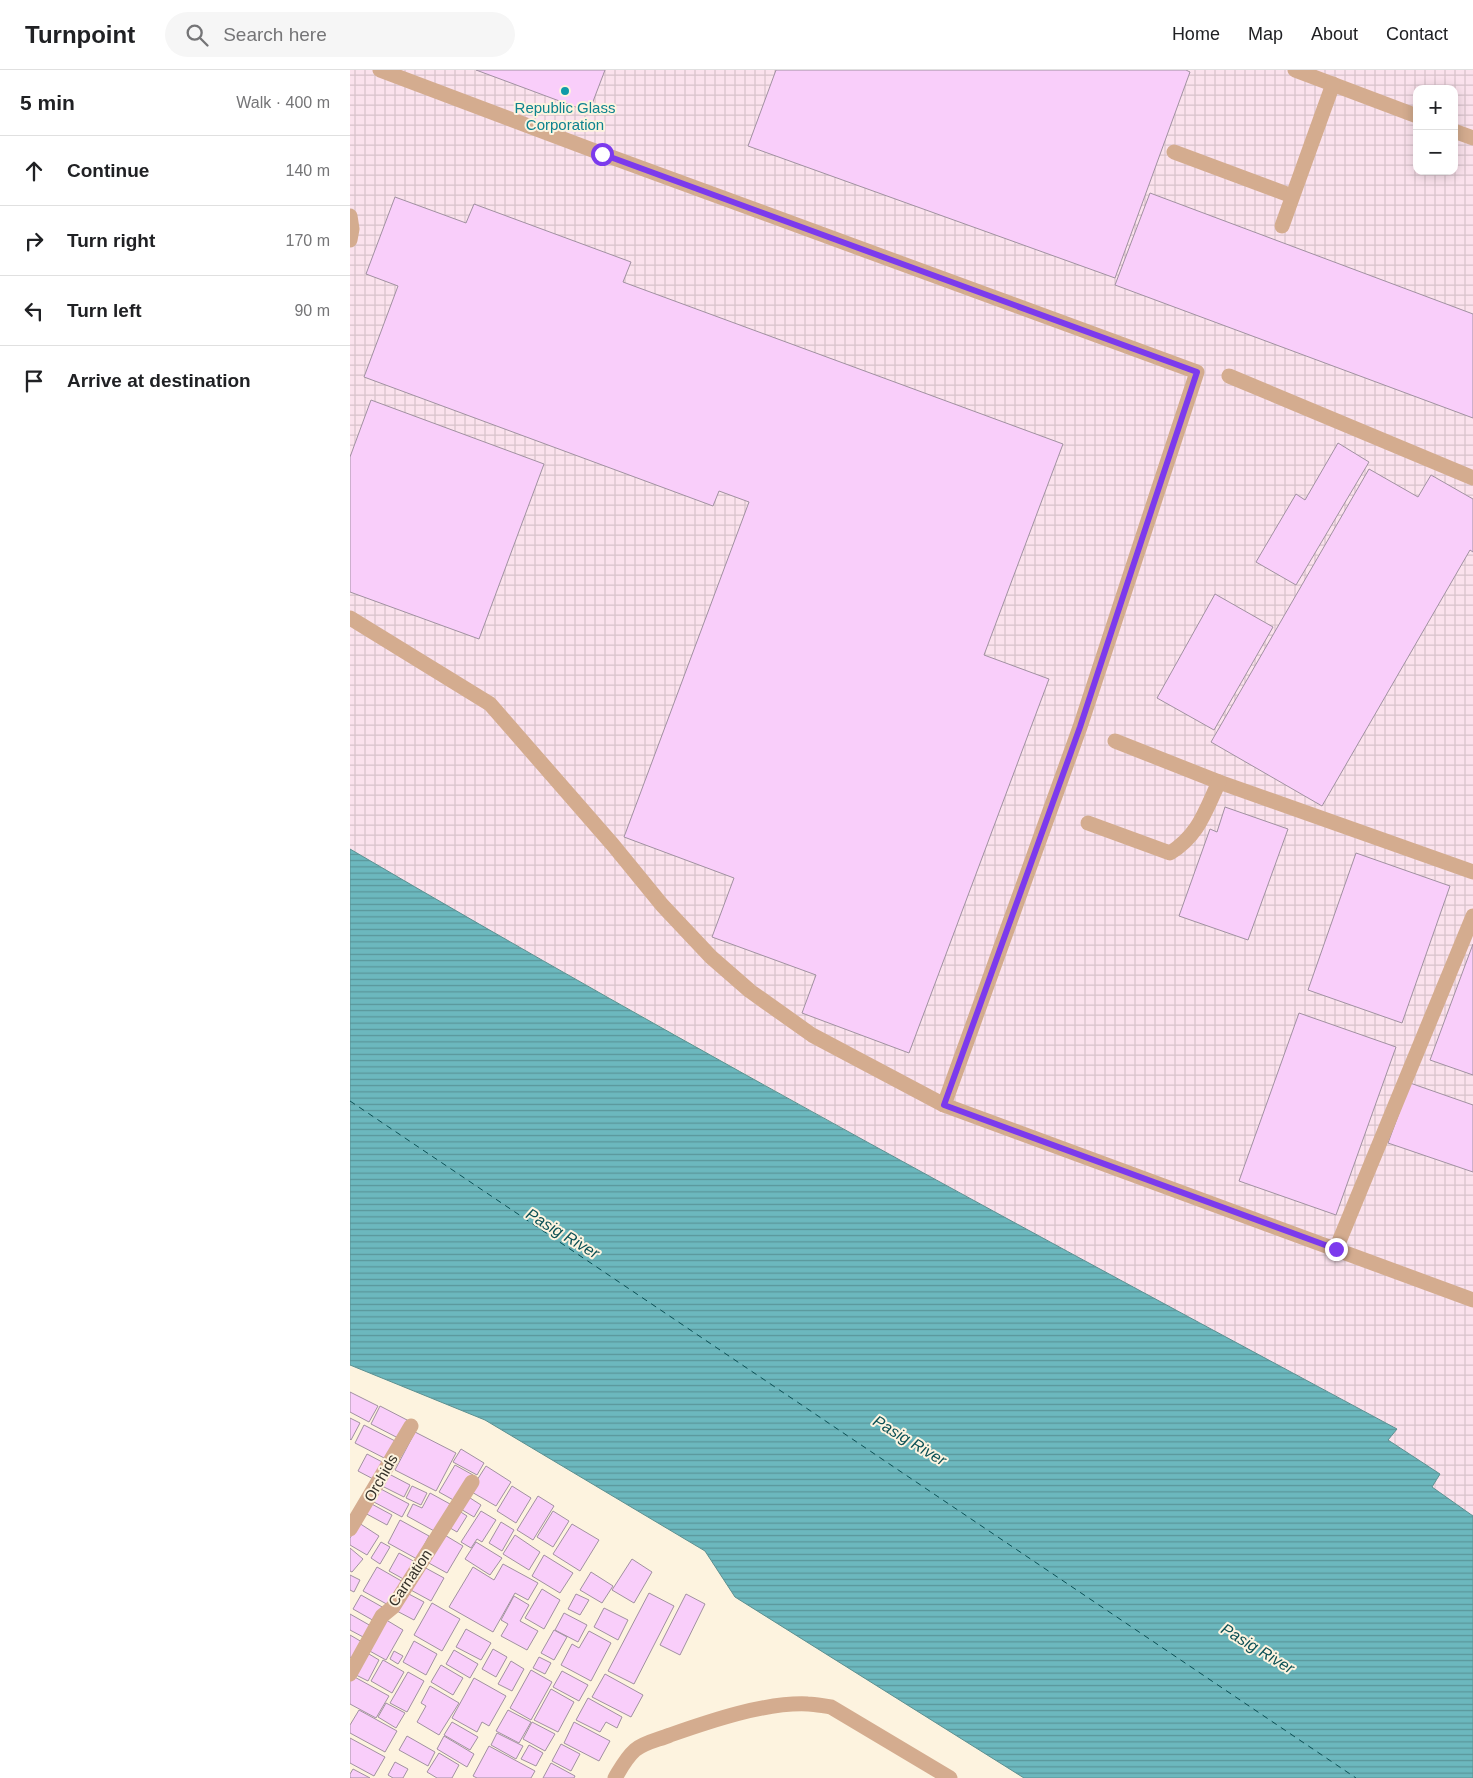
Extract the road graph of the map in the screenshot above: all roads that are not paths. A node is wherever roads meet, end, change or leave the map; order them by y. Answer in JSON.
{"nodes":[{"id":1,"x":380,"y":70,"type":"edge"},
{"id":2,"x":1295,"y":70,"type":"edge"},
{"id":3,"x":1332,"y":84,"type":"junction"},
{"id":4,"x":1413,"y":114,"type":"edge"},
{"id":5,"x":1458,"y":132,"type":"edge"},
{"id":6,"x":1473,"y":138,"type":"edge"},
{"id":7,"x":1174,"y":152,"type":"dead end"},
{"id":8,"x":1292,"y":196,"type":"junction"},
{"id":9,"x":350,"y":216,"type":"edge"},
{"id":10,"x":1282,"y":226,"type":"dead end"},
{"id":11,"x":350,"y":240,"type":"edge"},
{"id":12,"x":1229,"y":376,"type":"dead end"},
{"id":13,"x":1473,"y":478,"type":"edge"},
{"id":14,"x":350,"y":618,"type":"edge"},
{"id":15,"x":1115,"y":741,"type":"dead end"},
{"id":16,"x":1219,"y":782,"type":"junction"},
{"id":17,"x":1088,"y":824,"type":"dead end"},
{"id":18,"x":1473,"y":872,"type":"edge"},
{"id":19,"x":1473,"y":916,"type":"edge"},
{"id":20,"x":944,"y":1105,"type":"junction"},
{"id":21,"x":1336,"y":1249,"type":"junction"},
{"id":22,"x":1473,"y":1300,"type":"edge"},
{"id":23,"x":411,"y":1426,"type":"dead end"},
{"id":24,"x":472,"y":1482,"type":"dead end"},
{"id":25,"x":350,"y":1529,"type":"edge"},
{"id":26,"x":350,"y":1674,"type":"edge"},
{"id":27,"x":616,"y":1778,"type":"edge"},
{"id":28,"x":950,"y":1778,"type":"edge"}],
"edges":[{"from":1,"to":20,"type":"street"},
{"from":2,"to":3,"type":"street"},
{"from":3,"to":4,"type":"street"},
{"from":3,"to":8,"type":"street"},
{"from":5,"to":6,"type":"street"},
{"from":7,"to":8,"type":"street"},
{"from":8,"to":10,"type":"street"},
{"from":9,"to":11,"type":"street"},
{"from":12,"to":13,"type":"street"},
{"from":14,"to":20,"type":"street"},
{"from":15,"to":16,"type":"street"},
{"from":16,"to":17,"type":"street"},
{"from":16,"to":18,"type":"street"},
{"from":19,"to":21,"type":"street"},
{"from":20,"to":21,"type":"street"},
{"from":21,"to":22,"type":"street"},
{"from":23,"to":25,"type":"street","name":"Orchids"},
{"from":24,"to":26,"type":"street","name":"Carnation"},
{"from":27,"to":28,"type":"street"}]}
